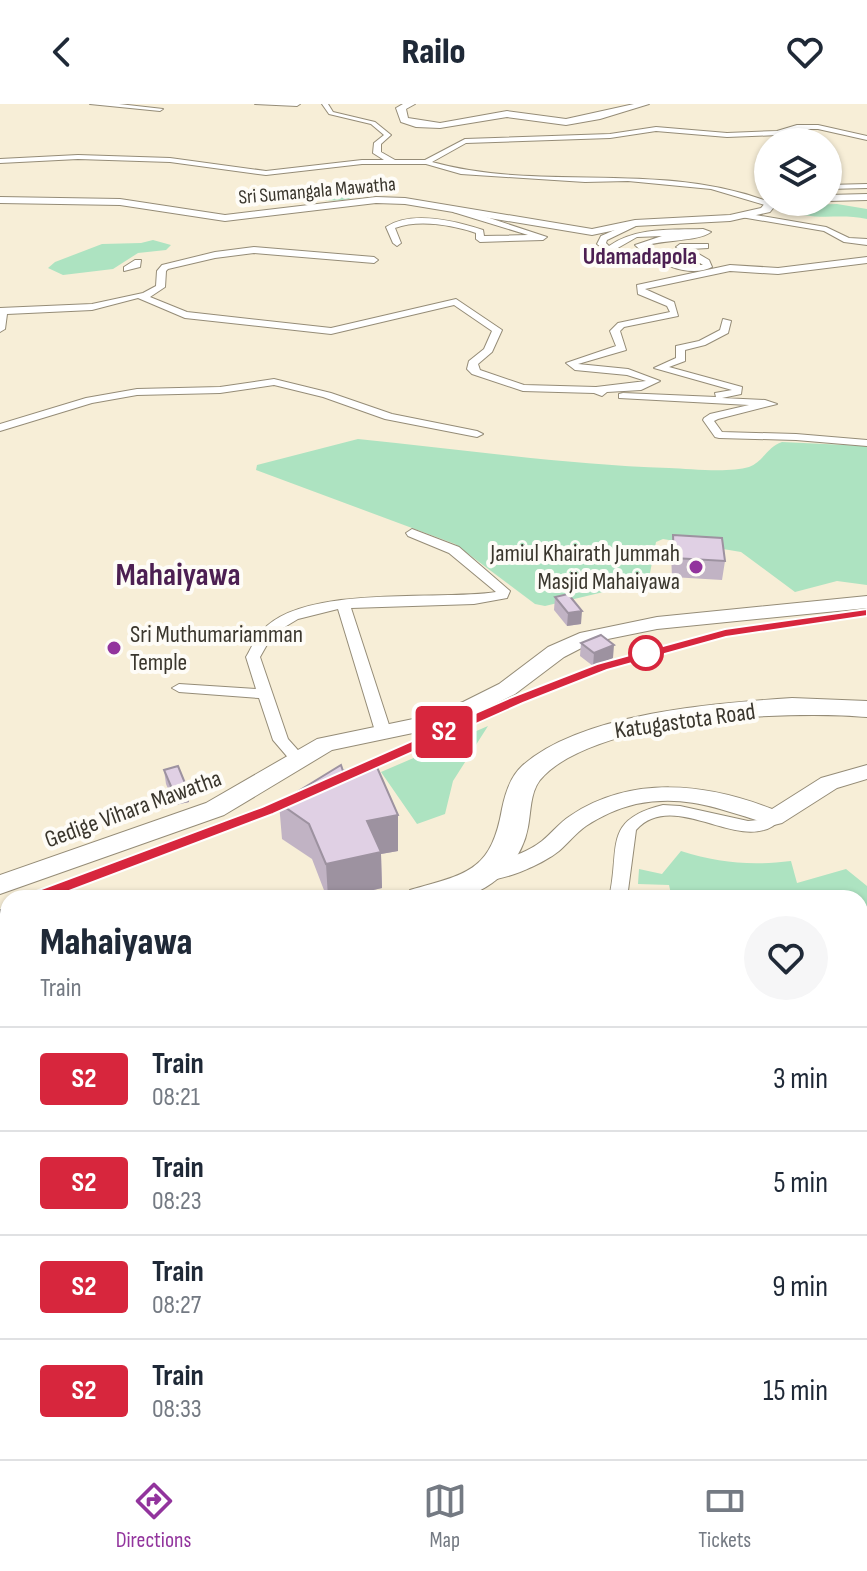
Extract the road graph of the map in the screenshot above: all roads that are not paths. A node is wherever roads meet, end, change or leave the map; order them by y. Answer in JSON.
{"nodes":[{"id":1,"x":93,"y":104,"type":"edge"},
{"id":2,"x":258,"y":104,"type":"edge"},
{"id":3,"x":297,"y":104,"type":"edge"},
{"id":4,"x":325,"y":104,"type":"edge"},
{"id":5,"x":411,"y":104,"type":"edge"},
{"id":6,"x":645,"y":104,"type":"edge"},
{"id":7,"x":160,"y":109,"type":"dead end"},
{"id":8,"x":862,"y":126,"type":"dead end"},
{"id":9,"x":866,"y":138,"type":"edge"},
{"id":10,"x":0,"y":161,"type":"edge"},
{"id":11,"x":395,"y":162,"type":"junction"},
{"id":12,"x":426,"y":162,"type":"junction"},
{"id":13,"x":579,"y":170,"type":"dead end"},
{"id":14,"x":668,"y":184,"type":"junction"},
{"id":15,"x":867,"y":186,"type":"edge"},
{"id":16,"x":842,"y":187,"type":"edge"},
{"id":17,"x":867,"y":197,"type":"edge"},
{"id":18,"x":754,"y":198,"type":"edge"},
{"id":19,"x":842,"y":198,"type":"edge"},
{"id":20,"x":0,"y":200,"type":"edge"},
{"id":21,"x":456,"y":210,"type":"junction"},
{"id":22,"x":754,"y":213,"type":"edge"},
{"id":23,"x":744,"y":215,"type":"junction"},
{"id":24,"x":635,"y":223,"type":"junction"},
{"id":25,"x":815,"y":227,"type":"junction"},
{"id":26,"x":867,"y":235,"type":"edge"},
{"id":27,"x":867,"y":242,"type":"edge"},
{"id":28,"x":397,"y":243,"type":"dead end"},
{"id":29,"x":705,"y":246,"type":"dead end"},
{"id":30,"x":374,"y":260,"type":"dead end"},
{"id":31,"x":867,"y":260,"type":"edge"},
{"id":32,"x":146,"y":295,"type":"junction"},
{"id":33,"x":1,"y":311,"type":"edge"},
{"id":34,"x":726,"y":321,"type":"dead end"},
{"id":35,"x":0,"y":329,"type":"edge"},
{"id":36,"x":599,"y":391,"type":"junction"},
{"id":37,"x":0,"y":428,"type":"edge"},
{"id":38,"x":477,"y":434,"type":"dead end"},
{"id":39,"x":867,"y":443,"type":"edge"},
{"id":40,"x":412,"y":533,"type":"dead end"},
{"id":41,"x":867,"y":602,"type":"edge"},
{"id":42,"x":344,"y":606,"type":"junction"},
{"id":43,"x":179,"y":688,"type":"dead end"},
{"id":44,"x":264,"y":694,"type":"junction"},
{"id":45,"x":867,"y":709,"type":"edge"},
{"id":46,"x":383,"y":731,"type":"junction"},
{"id":47,"x":297,"y":758,"type":"junction"},
{"id":48,"x":867,"y":772,"type":"edge"},
{"id":49,"x":774,"y":818,"type":"junction"},
{"id":50,"x":488,"y":873,"type":"junction"},
{"id":51,"x":0,"y":885,"type":"edge"},
{"id":52,"x":442,"y":890,"type":"edge"},
{"id":53,"x":621,"y":890,"type":"edge"}],
"edges":[{"from":1,"to":7,"type":"street"},
{"from":2,"to":3,"type":"street"},
{"from":4,"to":11,"type":"street"},
{"from":5,"to":6,"type":"street"},
{"from":8,"to":9,"type":"street"},
{"from":9,"to":12,"type":"street"},
{"from":10,"to":11,"type":"street"},
{"from":11,"to":12,"type":"street"},
{"from":12,"to":14,"type":"street"},
{"from":13,"to":14,"type":"street"},
{"from":14,"to":18,"type":"street"},
{"from":15,"to":16,"type":"street"},
{"from":17,"to":19,"type":"street"},
{"from":20,"to":21,"type":"street","name":"Sri Sumangala Mawatha"},
{"from":21,"to":24,"type":"street","name":"Sri Sumangala Mawatha"},
{"from":21,"to":28,"type":"street"},
{"from":22,"to":23,"type":"street"},
{"from":23,"to":24,"type":"street","name":"Sri Sumangala Mawatha"},
{"from":23,"to":25,"type":"street"},
{"from":24,"to":29,"type":"street"},
{"from":25,"to":26,"type":"street"},
{"from":25,"to":27,"type":"street"},
{"from":30,"to":32,"type":"street"},
{"from":31,"to":36,"type":"street"},
{"from":32,"to":33,"type":"street"},
{"from":32,"to":36,"type":"street"},
{"from":33,"to":35,"type":"street"},
{"from":34,"to":36,"type":"street"},
{"from":36,"to":39,"type":"street"},
{"from":37,"to":38,"type":"street"},
{"from":40,"to":42,"type":"street"},
{"from":41,"to":46,"type":"main road","name":"Gedige Vihara Mawatha"},
{"from":42,"to":44,"type":"street"},
{"from":42,"to":46,"type":"street"},
{"from":43,"to":44,"type":"street"},
{"from":44,"to":47,"type":"street"},
{"from":45,"to":50,"type":"highway","name":"Katugastota Road"},
{"from":46,"to":47,"type":"main road","name":"Gedige Vihara Mawatha"},
{"from":47,"to":51,"type":"main road","name":"Gedige Vihara Mawatha"},
{"from":48,"to":49,"type":"street"},
{"from":49,"to":50,"type":"street"},
{"from":49,"to":53,"type":"street"},
{"from":50,"to":52,"type":"highway"}]}
